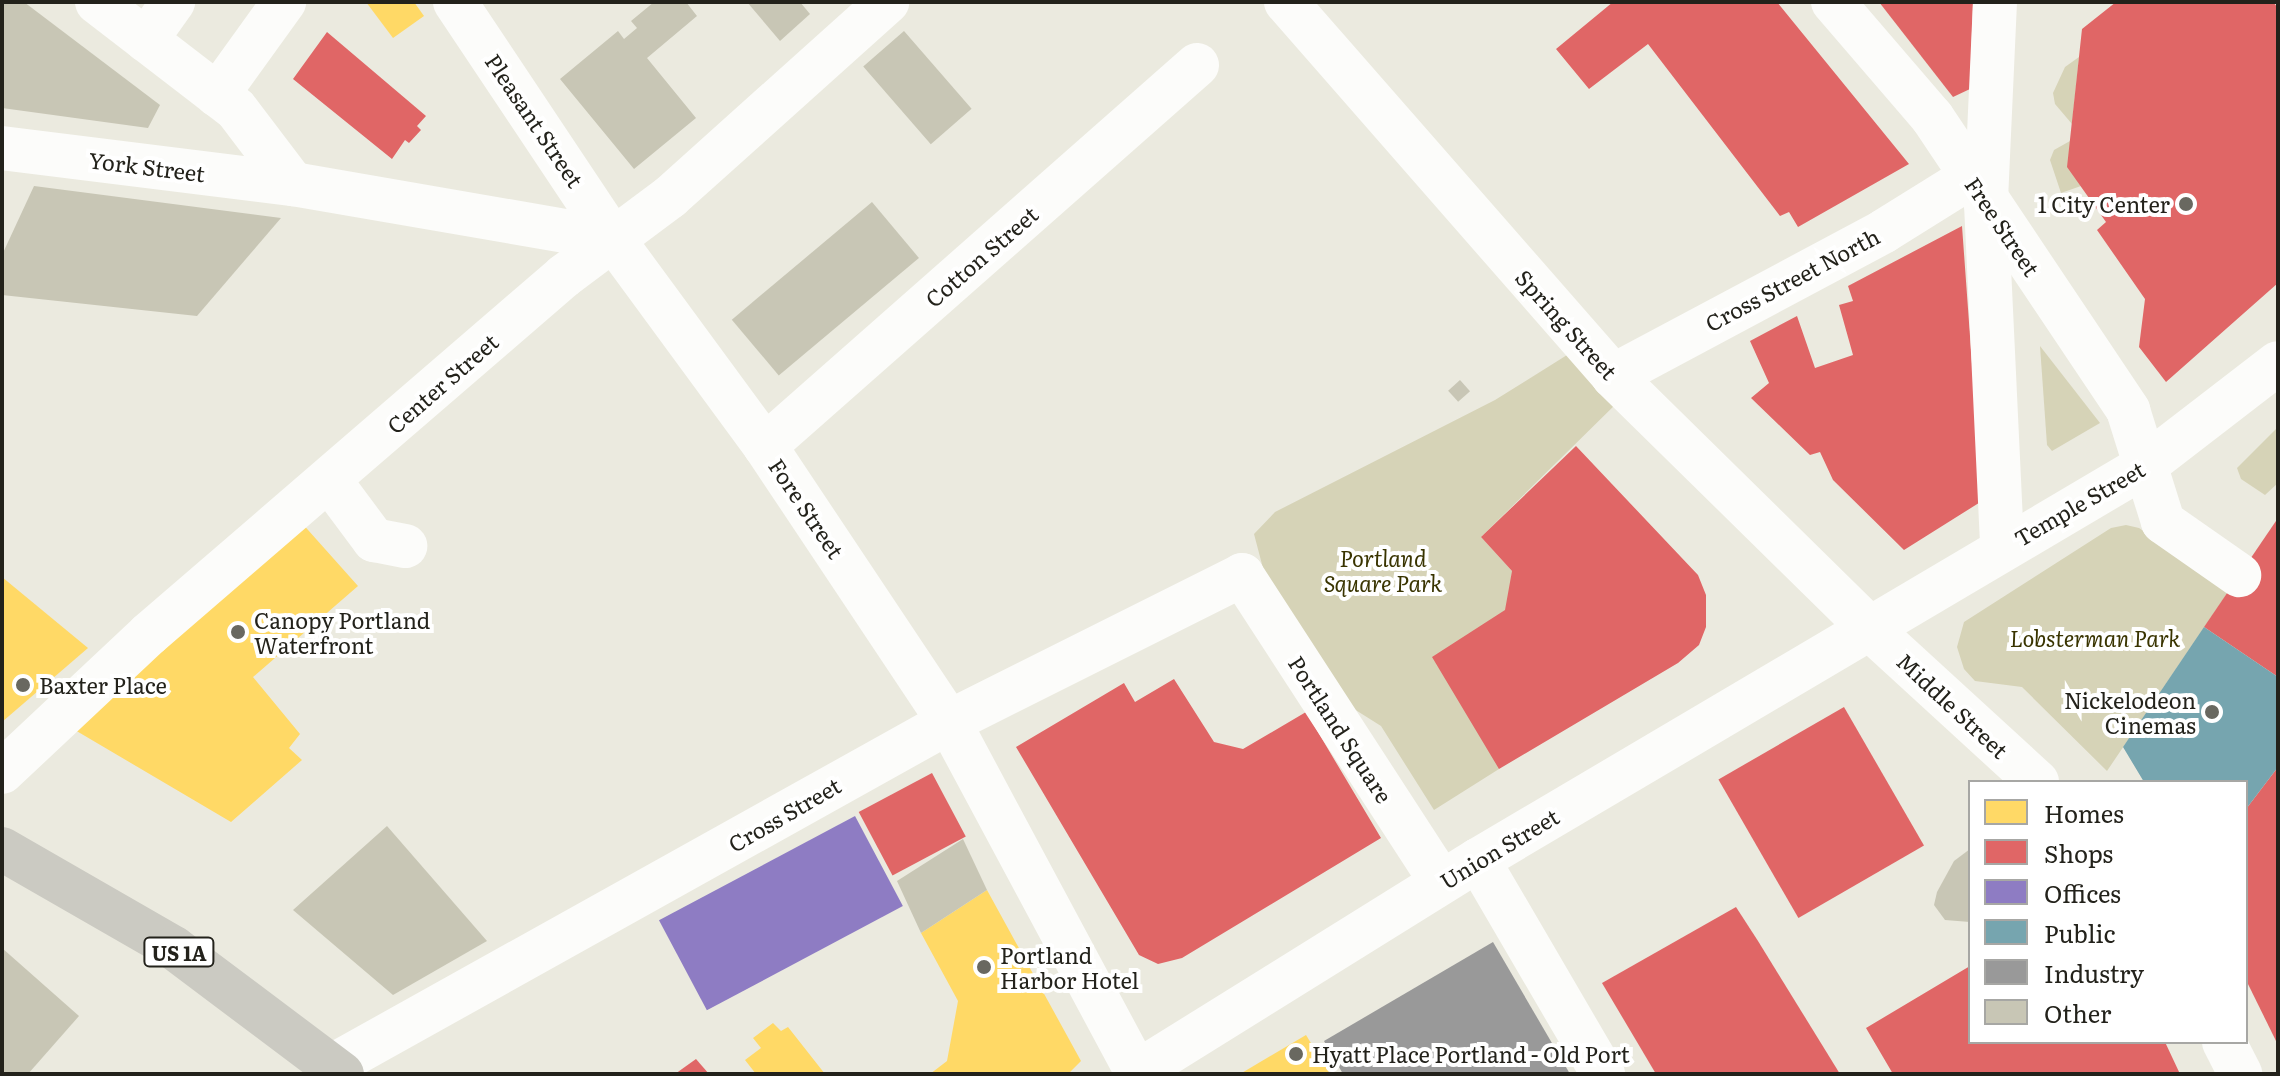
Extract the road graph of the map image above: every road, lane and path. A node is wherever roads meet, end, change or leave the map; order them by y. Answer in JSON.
{"nodes":[{"id":1,"x":97,"y":2,"type":"edge"},
{"id":2,"x":173,"y":2,"type":"edge"},
{"id":3,"x":284,"y":2,"type":"edge"},
{"id":4,"x":455,"y":2,"type":"edge"},
{"id":5,"x":1286,"y":2,"type":"edge"},
{"id":6,"x":1833,"y":2,"type":"edge"},
{"id":7,"x":1995,"y":2,"type":"edge"},
{"id":8,"x":861,"y":11,"type":"edge"},
{"id":9,"x":146,"y":40,"type":"junction"},
{"id":10,"x":1197,"y":65,"type":"dead end"},
{"id":11,"x":217,"y":95,"type":"junction"},
{"id":12,"x":7,"y":159,"type":"edge"},
{"id":13,"x":293,"y":184,"type":"junction"},
{"id":14,"x":1977,"y":191,"type":"junction"},
{"id":15,"x":613,"y":239,"type":"junction"},
{"id":16,"x":2278,"y":363,"type":"edge"},
{"id":17,"x":1613,"y":376,"type":"junction"},
{"id":18,"x":765,"y":446,"type":"junction"},
{"id":19,"x":2143,"y":467,"type":"junction"},
{"id":20,"x":2002,"y":547,"type":"junction"},
{"id":21,"x":1242,"y":575,"type":"joint"},
{"id":22,"x":2239,"y":575,"type":"dead end"},
{"id":23,"x":1869,"y":628,"type":"junction"},
{"id":24,"x":949,"y":722,"type":"junction"},
{"id":25,"x":2,"y":772,"type":"edge"},
{"id":26,"x":2035,"y":780,"type":"edge"},
{"id":27,"x":2,"y":849,"type":"edge"},
{"id":28,"x":1478,"y":860,"type":"junction"},
{"id":29,"x":1441,"y":882,"type":"junction"},
{"id":30,"x":2225,"y":1044,"type":"edge"},
{"id":31,"x":337,"y":1070,"type":"edge"},
{"id":32,"x":1136,"y":1073,"type":"edge"},
{"id":33,"x":1603,"y":1074,"type":"edge"},
{"id":34,"x":2240,"y":1074,"type":"edge"}],
"edges":[{"from":1,"to":9,"type":"street"},
{"from":2,"to":9,"type":"street"},
{"from":3,"to":11,"type":"street"},
{"from":4,"to":15,"type":"street","name":"Pleasant Street"},
{"from":5,"to":17,"type":"street","name":"Spring Street"},
{"from":6,"to":14,"type":"street","name":"Free Street"},
{"from":7,"to":14,"type":"street"},
{"from":8,"to":15,"type":"street","name":"Center Street"},
{"from":9,"to":11,"type":"street"},
{"from":10,"to":18,"type":"street","name":"Cotton Street"},
{"from":11,"to":13,"type":"street"},
{"from":12,"to":13,"type":"street","name":"York Street"},
{"from":13,"to":15,"type":"street"},
{"from":14,"to":17,"type":"street","name":"Cross Street North"},
{"from":14,"to":19,"type":"street","name":"Free Street"},
{"from":14,"to":20,"type":"street"},
{"from":15,"to":18,"type":"street","name":"Fore Street"},
{"from":15,"to":25,"type":"street","name":"Center Street"},
{"from":16,"to":19,"type":"street","name":"Temple Street"},
{"from":17,"to":23,"type":"street","name":"Spring Street"},
{"from":18,"to":24,"type":"street","name":"Fore Street"},
{"from":19,"to":20,"type":"street","name":"Temple Street"},
{"from":19,"to":22,"type":"street","name":"Free Street"},
{"from":20,"to":23,"type":"street","name":"Temple Street"},
{"from":21,"to":24,"type":"street","name":"Cross Street"},
{"from":21,"to":29,"type":"street","name":"Portland Square"},
{"from":23,"to":26,"type":"street","name":"Middle Street"},
{"from":23,"to":28,"type":"street","name":"Union Street"},
{"from":24,"to":31,"type":"street","name":"Cross Street"},
{"from":24,"to":32,"type":"street","name":"Fore Street"},
{"from":27,"to":31,"type":"main road","number":"US 1A"},
{"from":28,"to":29,"type":"street","name":"Union Street"},
{"from":28,"to":33,"type":"street"},
{"from":29,"to":32,"type":"street","name":"Union Street"},
{"from":30,"to":34,"type":"street"}]}
